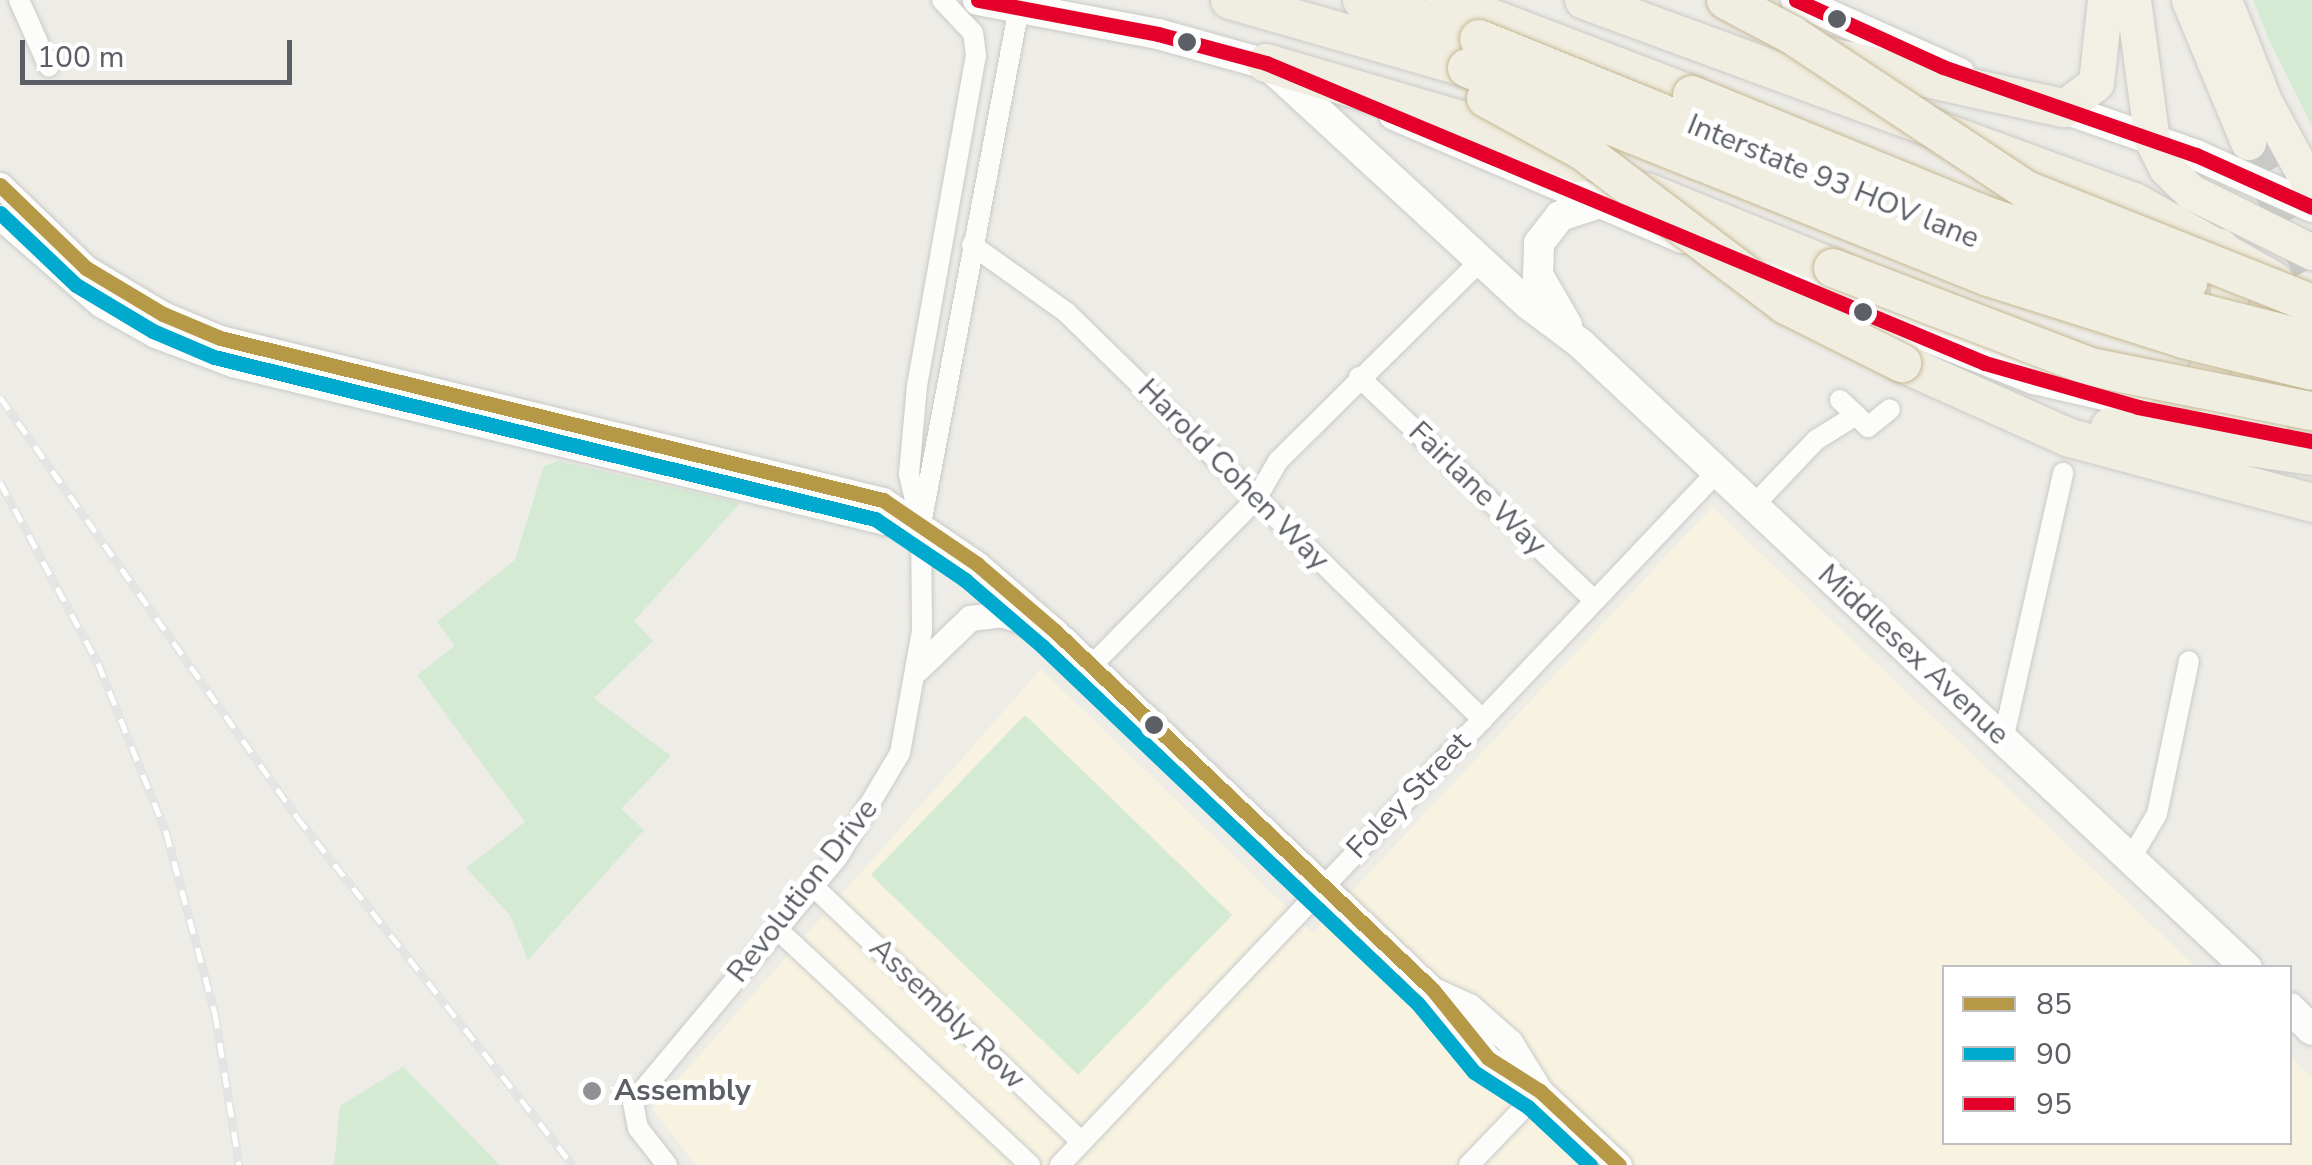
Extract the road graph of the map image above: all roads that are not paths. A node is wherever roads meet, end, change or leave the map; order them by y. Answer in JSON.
{"nodes":[{"id":1,"x":20,"y":0,"type":"edge"},
{"id":2,"x":942,"y":0,"type":"edge"},
{"id":3,"x":978,"y":0,"type":"edge"},
{"id":4,"x":1230,"y":0,"type":"edge"},
{"id":5,"x":1444,"y":0,"type":"edge"},
{"id":6,"x":1726,"y":0,"type":"edge"},
{"id":7,"x":1796,"y":0,"type":"edge"},
{"id":8,"x":2105,"y":0,"type":"edge"},
{"id":9,"x":2132,"y":0,"type":"edge"},
{"id":10,"x":2190,"y":0,"type":"edge"},
{"id":11,"x":2224,"y":0,"type":"edge"},
{"id":12,"x":1588,"y":2,"type":"edge"},
{"id":13,"x":1020,"y":8,"type":"junction"},
{"id":14,"x":1353,"y":16,"type":"edge"},
{"id":15,"x":1473,"y":52,"type":"junction"},
{"id":16,"x":1266,"y":62,"type":"junction"},
{"id":17,"x":49,"y":67,"type":"dead end"},
{"id":18,"x":2063,"y":108,"type":"junction"},
{"id":19,"x":2152,"y":140,"type":"junction"},
{"id":20,"x":2248,"y":142,"type":"tunnel mouth"},
{"id":21,"x":0,"y":185,"type":"edge"},
{"id":22,"x":2312,"y":190,"type":"edge"},
{"id":23,"x":1600,"y":203,"type":"junction"},
{"id":24,"x":2312,"y":207,"type":"edge"},
{"id":25,"x":0,"y":217,"type":"edge"},
{"id":26,"x":2216,"y":242,"type":"junction"},
{"id":27,"x":972,"y":245,"type":"junction"},
{"id":28,"x":2312,"y":252,"type":"edge"},
{"id":29,"x":1481,"y":260,"type":"junction"},
{"id":30,"x":60,"y":262,"type":"junction"},
{"id":31,"x":2312,"y":309,"type":"edge"},
{"id":32,"x":2312,"y":341,"type":"edge"},
{"id":33,"x":1580,"y":343,"type":"junction"},
{"id":34,"x":1902,"y":363,"type":"junction"},
{"id":35,"x":2312,"y":371,"type":"edge"},
{"id":36,"x":1359,"y":378,"type":"junction"},
{"id":37,"x":1840,"y":400,"type":"dead end"},
{"id":38,"x":1890,"y":409,"type":"dead end"},
{"id":39,"x":2312,"y":411,"type":"edge"},
{"id":40,"x":2166,"y":412,"type":"junction"},
{"id":41,"x":1856,"y":415,"type":"junction"},
{"id":42,"x":2312,"y":441,"type":"edge"},
{"id":43,"x":2312,"y":456,"type":"edge"},
{"id":44,"x":1718,"y":471,"type":"junction"},
{"id":45,"x":2063,"y":473,"type":"dead end"},
{"id":46,"x":1256,"y":499,"type":"junction"},
{"id":47,"x":2312,"y":504,"type":"edge"},
{"id":48,"x":1754,"y":505,"type":"junction"},
{"id":49,"x":921,"y":524,"type":"junction"},
{"id":50,"x":1595,"y":601,"type":"junction"},
{"id":51,"x":1055,"y":631,"type":"junction"},
{"id":52,"x":2189,"y":661,"type":"dead end"},
{"id":53,"x":1091,"y":666,"type":"junction"},
{"id":54,"x":918,"y":669,"type":"junction"},
{"id":55,"x":1482,"y":720,"type":"junction"},
{"id":56,"x":2002,"y":740,"type":"junction"},
{"id":57,"x":2131,"y":858,"type":"junction"},
{"id":58,"x":813,"y":886,"type":"junction"},
{"id":59,"x":1324,"y":886,"type":"junction"},
{"id":60,"x":777,"y":929,"type":"junction"},
{"id":61,"x":2243,"y":965,"type":"edge"},
{"id":62,"x":2292,"y":1010,"type":"edge"},
{"id":63,"x":2312,"y":1030,"type":"edge"},
{"id":64,"x":1540,"y":1091,"type":"junction"},
{"id":65,"x":1080,"y":1141,"type":"junction"},
{"id":66,"x":667,"y":1165,"type":"edge"},
{"id":67,"x":1030,"y":1165,"type":"edge"},
{"id":68,"x":1060,"y":1165,"type":"edge"},
{"id":69,"x":1469,"y":1165,"type":"edge"},
{"id":70,"x":1619,"y":1165,"type":"edge"}],
"edges":[{"from":1,"to":17,"type":"street"},
{"from":2,"to":49,"type":"street","name":"Revolution Drive"},
{"from":3,"to":13,"type":"main road"},
{"from":4,"to":14,"type":"highway"},
{"from":5,"to":15,"type":"highway"},
{"from":6,"to":31,"type":"highway","bridge":true},
{"from":7,"to":18,"type":"main road"},
{"from":8,"to":18,"type":"highway"},
{"from":9,"to":19,"type":"highway"},
{"from":10,"to":20,"type":"highway"},
{"from":11,"to":22,"type":"highway"},
{"from":12,"to":18,"type":"highway"},
{"from":12,"to":26,"type":"highway"},
{"from":13,"to":16,"type":"main road"},
{"from":13,"to":27,"type":"street","name":"Revolution Drive"},
{"from":14,"to":15,"type":"highway","name":"Interstate 93 HOV lane"},
{"from":14,"to":15,"type":"highway"},
{"from":15,"to":31,"type":"highway","bridge":true},
{"from":15,"to":32,"type":"highway","name":"Interstate 93 HOV lane","bridge":true},
{"from":15,"to":34,"type":"highway","bridge":true},
{"from":15,"to":35,"type":"highway","bridge":true},
{"from":16,"to":23,"type":"main road"},
{"from":16,"to":29,"type":"main road","name":"Middlesex Avenue"},
{"from":16,"to":39,"type":"highway","bridge":true},
{"from":18,"to":19,"type":"main road"},
{"from":19,"to":24,"type":"main road"},
{"from":19,"to":28,"type":"highway"},
{"from":21,"to":30,"type":"street"},
{"from":23,"to":33,"type":"main road","name":"Middlesex Avenue"},
{"from":23,"to":40,"type":"main road"},
{"from":25,"to":30,"type":"street"},
{"from":26,"to":31,"type":"highway"},
{"from":26,"to":40,"type":"highway"},
{"from":27,"to":46,"type":"street","name":"Harold Cohen Way"},
{"from":27,"to":49,"type":"street","name":"Revolution Drive"},
{"from":29,"to":33,"type":"main road","name":"Middlesex Avenue"},
{"from":29,"to":36,"type":"street"},
{"from":30,"to":49,"type":"street"},
{"from":33,"to":44,"type":"main road","name":"Middlesex Avenue"},
{"from":34,"to":43,"type":"highway"},
{"from":34,"to":47,"type":"highway"},
{"from":36,"to":46,"type":"street"},
{"from":36,"to":50,"type":"street","name":"Fairlane Way"},
{"from":37,"to":41,"type":"street"},
{"from":38,"to":41,"type":"street"},
{"from":40,"to":42,"type":"main road"},
{"from":41,"to":48,"type":"street"},
{"from":44,"to":48,"type":"main road","name":"Middlesex Avenue"},
{"from":44,"to":50,"type":"street","name":"Foley Street"},
{"from":45,"to":56,"type":"street"},
{"from":46,"to":53,"type":"street"},
{"from":46,"to":55,"type":"street","name":"Harold Cohen Way"},
{"from":48,"to":56,"type":"main road","name":"Middlesex Avenue"},
{"from":49,"to":51,"type":"street"},
{"from":49,"to":54,"type":"street","name":"Revolution Drive"},
{"from":50,"to":55,"type":"street","name":"Foley Street"},
{"from":51,"to":53,"type":"street"},
{"from":51,"to":54,"type":"street"},
{"from":52,"to":57,"type":"street"},
{"from":53,"to":59,"type":"street"},
{"from":54,"to":58,"type":"street","name":"Revolution Drive"},
{"from":55,"to":59,"type":"street","name":"Foley Street"},
{"from":56,"to":57,"type":"main road","name":"Middlesex Avenue"},
{"from":57,"to":61,"type":"main road","name":"Middlesex Avenue"},
{"from":58,"to":60,"type":"street","name":"Revolution Drive"},
{"from":58,"to":65,"type":"street","name":"Assembly Row"},
{"from":59,"to":64,"type":"street"},
{"from":59,"to":65,"type":"street","name":"Foley Street"},
{"from":60,"to":66,"type":"street","name":"Revolution Drive"},
{"from":60,"to":67,"type":"street","name":"Assembly Row"},
{"from":62,"to":63,"type":"main road"},
{"from":64,"to":69,"type":"street"},
{"from":64,"to":70,"type":"street"},
{"from":65,"to":68,"type":"street","name":"Foley Street"}]}
